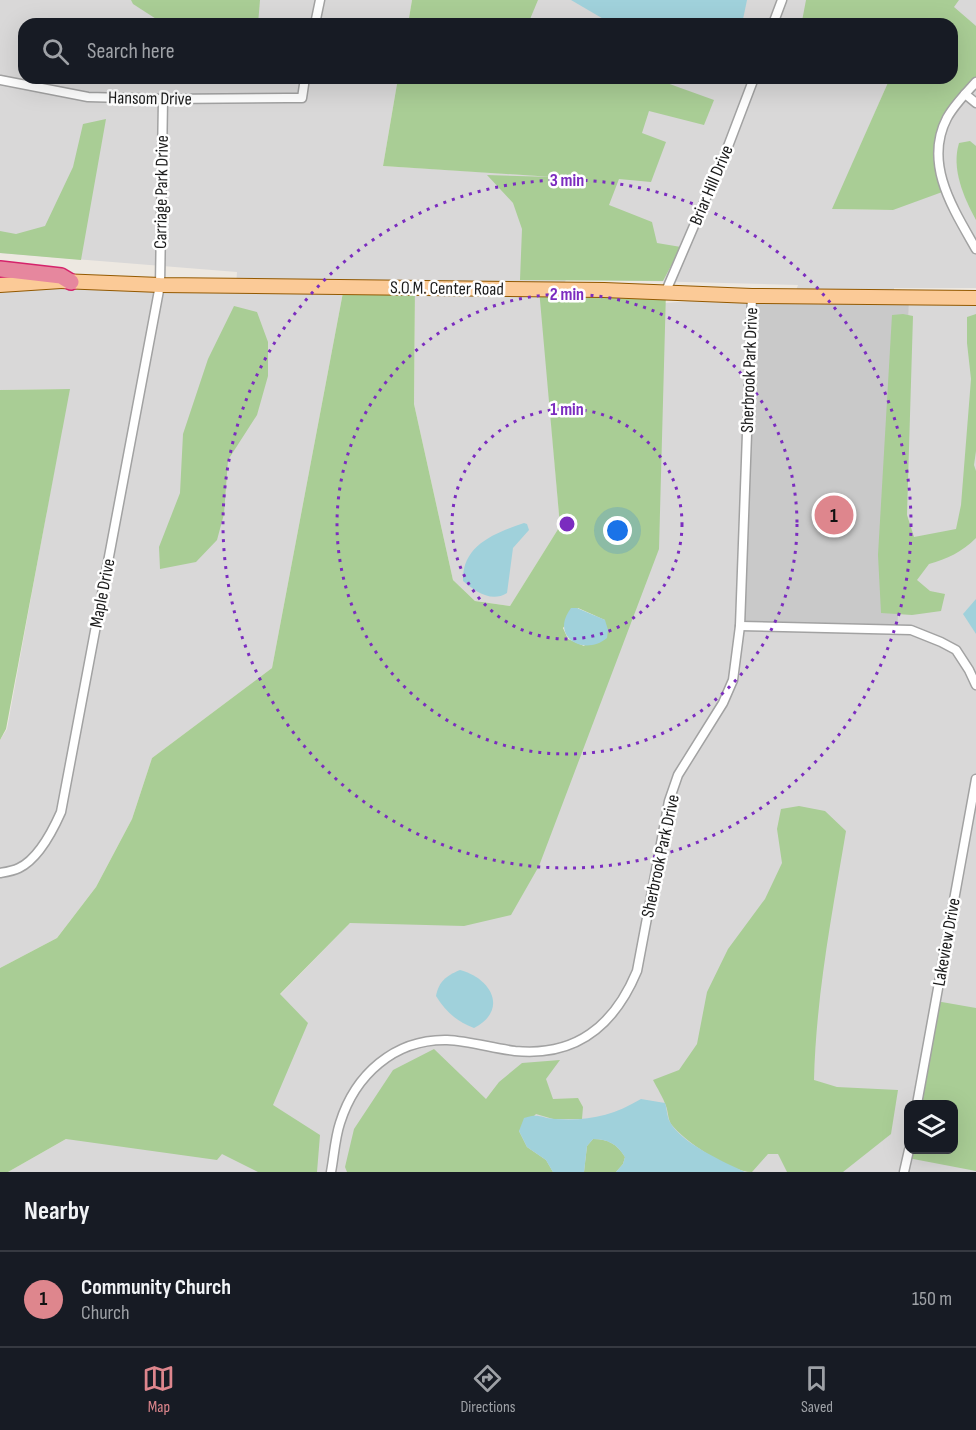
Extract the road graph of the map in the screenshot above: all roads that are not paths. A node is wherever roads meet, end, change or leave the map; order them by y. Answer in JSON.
{"nodes":[{"id":1,"x":320,"y":0,"type":"edge"},
{"id":2,"x":782,"y":0,"type":"edge"},
{"id":3,"x":316,"y":18,"type":"edge"},
{"id":4,"x":775,"y":18,"type":"edge"},
{"id":5,"x":0,"y":80,"type":"edge"},
{"id":6,"x":976,"y":82,"type":"edge"},
{"id":7,"x":18,"y":83,"type":"edge"},
{"id":8,"x":21,"y":84,"type":"edge"},
{"id":9,"x":304,"y":84,"type":"edge"},
{"id":10,"x":752,"y":84,"type":"edge"},
{"id":11,"x":966,"y":94,"type":"junction"},
{"id":12,"x":163,"y":99,"type":"junction"},
{"id":13,"x":976,"y":103,"type":"edge"},
{"id":14,"x":976,"y":249,"type":"edge"},
{"id":15,"x":0,"y":268,"type":"edge"},
{"id":16,"x":0,"y":275,"type":"edge"},
{"id":17,"x":66,"y":281,"type":"junction"},
{"id":18,"x":0,"y":285,"type":"edge"},
{"id":19,"x":160,"y":285,"type":"junction"},
{"id":20,"x":666,"y":291,"type":"junction"},
{"id":21,"x":752,"y":296,"type":"junction"},
{"id":22,"x":976,"y":298,"type":"edge"},
{"id":23,"x":740,"y":626,"type":"junction"},
{"id":24,"x":976,"y":685,"type":"edge"},
{"id":25,"x":976,"y":778,"type":"edge"},
{"id":26,"x":0,"y":873,"type":"edge"},
{"id":27,"x":918,"y":1100,"type":"edge"},
{"id":28,"x":908,"y":1154,"type":"edge"},
{"id":29,"x":331,"y":1172,"type":"edge"},
{"id":30,"x":904,"y":1172,"type":"edge"}],
"edges":[{"from":1,"to":3,"type":"street"},
{"from":2,"to":4,"type":"street"},
{"from":5,"to":7,"type":"street","name":"Hansom Drive"},
{"from":6,"to":11,"type":"street"},
{"from":8,"to":12,"type":"street","name":"Hansom Drive"},
{"from":9,"to":12,"type":"street","name":"Hansom Drive"},
{"from":10,"to":20,"type":"street","name":"Briar Hill Drive"},
{"from":11,"to":13,"type":"street"},
{"from":11,"to":14,"type":"street"},
{"from":12,"to":19,"type":"street","name":"Carriage Park Drive"},
{"from":15,"to":17,"type":"highway"},
{"from":16,"to":17,"type":"main road","name":"S.O.M. Center Road"},
{"from":17,"to":18,"type":"main road","name":"S.O.M. Center Road"},
{"from":17,"to":19,"type":"main road","name":"S.O.M. Center Road"},
{"from":19,"to":20,"type":"main road","name":"S.O.M. Center Road"},
{"from":19,"to":26,"type":"street","name":"Maple Drive"},
{"from":20,"to":21,"type":"main road","name":"S.O.M. Center Road"},
{"from":21,"to":22,"type":"main road","name":"S.O.M. Center Road"},
{"from":21,"to":23,"type":"street","name":"Sherbrook Park Drive"},
{"from":23,"to":24,"type":"street"},
{"from":23,"to":29,"type":"street","name":"Sherbrook Park Drive"},
{"from":25,"to":27,"type":"street","name":"Lakeview Drive"},
{"from":28,"to":30,"type":"street"}]}
